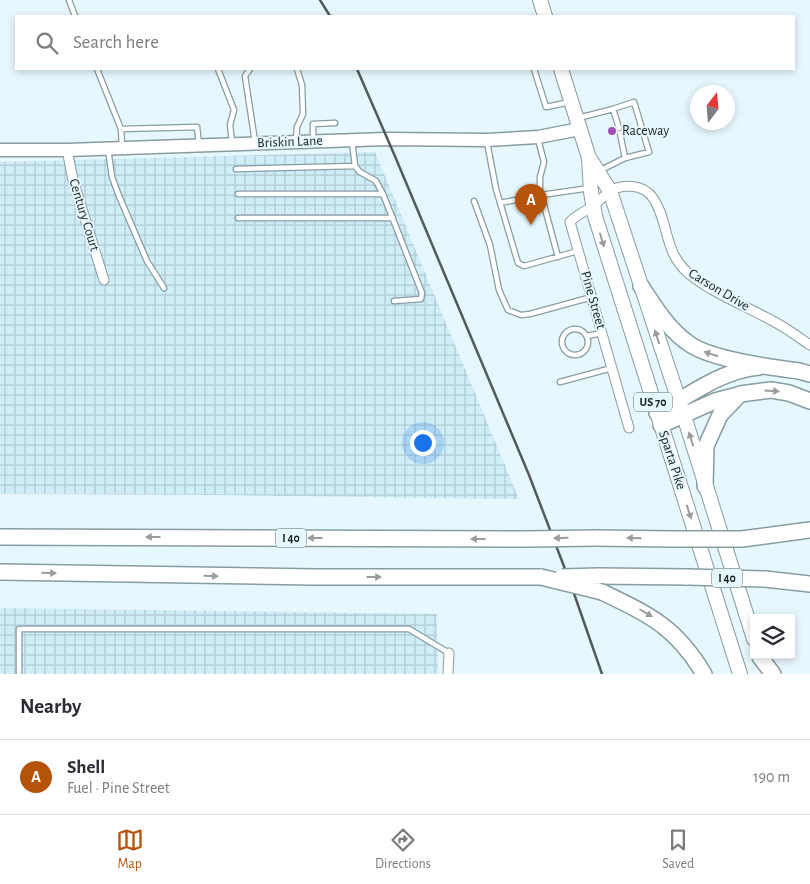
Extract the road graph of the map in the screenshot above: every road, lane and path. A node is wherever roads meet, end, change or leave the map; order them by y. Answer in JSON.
{"nodes":[{"id":1,"x":69,"y":0,"type":"edge"},
{"id":2,"x":540,"y":0,"type":"edge"},
{"id":3,"x":75,"y":15,"type":"edge"},
{"id":4,"x":545,"y":15,"type":"edge"},
{"id":5,"x":96,"y":70,"type":"edge"},
{"id":6,"x":218,"y":70,"type":"edge"},
{"id":7,"x":249,"y":70,"type":"edge"},
{"id":8,"x":297,"y":70,"type":"edge"},
{"id":9,"x":534,"y":70,"type":"edge"},
{"id":10,"x":561,"y":70,"type":"edge"},
{"id":11,"x":572,"y":102,"type":"junction"},
{"id":12,"x":613,"y":109,"type":"junction"},
{"id":13,"x":335,"y":123,"type":"dead end"},
{"id":14,"x":578,"y":123,"type":"junction"},
{"id":15,"x":121,"y":129,"type":"junction"},
{"id":16,"x":538,"y":137,"type":"junction"},
{"id":17,"x":352,"y":140,"type":"junction"},
{"id":18,"x":487,"y":140,"type":"junction"},
{"id":19,"x":313,"y":141,"type":"junction"},
{"id":20,"x":296,"y":142,"type":"junction"},
{"id":21,"x":255,"y":143,"type":"junction"},
{"id":22,"x":232,"y":144,"type":"junction"},
{"id":23,"x":199,"y":145,"type":"junction"},
{"id":24,"x":107,"y":148,"type":"junction"},
{"id":25,"x":122,"y":148,"type":"junction"},
{"id":26,"x":0,"y":150,"type":"edge"},
{"id":27,"x":67,"y":150,"type":"junction"},
{"id":28,"x":589,"y":158,"type":"junction"},
{"id":29,"x":625,"y":158,"type":"junction"},
{"id":30,"x":355,"y":166,"type":"junction"},
{"id":31,"x":236,"y":168,"type":"dead end"},
{"id":32,"x":598,"y":172,"type":"junction"},
{"id":33,"x":590,"y":188,"type":"junction"},
{"id":34,"x":610,"y":190,"type":"junction"},
{"id":35,"x":238,"y":194,"type":"dead end"},
{"id":36,"x":384,"y":194,"type":"junction"},
{"id":37,"x":541,"y":195,"type":"junction"},
{"id":38,"x":474,"y":201,"type":"dead end"},
{"id":39,"x":500,"y":203,"type":"junction"},
{"id":40,"x":592,"y":207,"type":"junction"},
{"id":41,"x":238,"y":218,"type":"dead end"},
{"id":42,"x":393,"y":218,"type":"junction"},
{"id":43,"x":578,"y":251,"type":"junction"},
{"id":44,"x":558,"y":257,"type":"junction"},
{"id":45,"x":104,"y":280,"type":"dead end"},
{"id":46,"x":641,"y":286,"type":"junction"},
{"id":47,"x":164,"y":288,"type":"dead end"},
{"id":48,"x":592,"y":297,"type":"junction"},
{"id":49,"x":394,"y":300,"type":"dead end"},
{"id":50,"x":602,"y":333,"type":"junction"},
{"id":51,"x":587,"y":336,"type":"junction"},
{"id":52,"x":810,"y":344,"type":"edge"},
{"id":53,"x":770,"y":366,"type":"junction"},
{"id":54,"x":612,"y":368,"type":"junction"},
{"id":55,"x":810,"y":374,"type":"edge"},
{"id":56,"x":560,"y":382,"type":"dead end"},
{"id":57,"x":740,"y":394,"type":"junction"},
{"id":58,"x":810,"y":401,"type":"edge"},
{"id":59,"x":681,"y":409,"type":"junction"},
{"id":60,"x":659,"y":419,"type":"junction"},
{"id":61,"x":629,"y":428,"type":"dead end"},
{"id":62,"x":705,"y":486,"type":"junction"},
{"id":63,"x":810,"y":530,"type":"edge"},
{"id":64,"x":0,"y":537,"type":"edge"},
{"id":65,"x":742,"y":539,"type":"junction"},
{"id":66,"x":810,"y":540,"type":"edge"},
{"id":67,"x":0,"y":572,"type":"edge"},
{"id":68,"x":541,"y":577,"type":"junction"},
{"id":69,"x":765,"y":578,"type":"junction"},
{"id":70,"x":810,"y":578,"type":"edge"},
{"id":71,"x":810,"y":584,"type":"edge"},
{"id":72,"x":750,"y":627,"type":"edge"},
{"id":73,"x":449,"y":653,"type":"joint"},
{"id":74,"x":760,"y":659,"type":"edge"},
{"id":75,"x":761,"y":659,"type":"edge"},
{"id":76,"x":19,"y":674,"type":"edge"},
{"id":77,"x":448,"y":674,"type":"edge"},
{"id":78,"x":704,"y":674,"type":"edge"},
{"id":79,"x":740,"y":674,"type":"edge"},
{"id":80,"x":765,"y":674,"type":"edge"},
{"id":81,"x":773,"y":674,"type":"edge"}],
"edges":[{"from":1,"to":3,"type":"lane"},
{"from":2,"to":4,"type":"main road"},
{"from":5,"to":15,"type":"lane"},
{"from":6,"to":22,"type":"lane"},
{"from":7,"to":21,"type":"lane"},
{"from":8,"to":20,"type":"lane"},
{"from":9,"to":11,"type":"lane"},
{"from":10,"to":11,"type":"main road","name":"Sparta Pike","number":"US 70"},
{"from":11,"to":14,"type":"main road","name":"Sparta Pike","number":"US 70"},
{"from":12,"to":14,"type":"lane"},
{"from":12,"to":29,"type":"lane"},
{"from":12,"to":29,"type":"lane"},
{"from":13,"to":19,"type":"lane"},
{"from":14,"to":16,"type":"street","name":"Briskin Lane"},
{"from":14,"to":28,"type":"main road","name":"Sparta Pike","number":"US 70"},
{"from":15,"to":23,"type":"lane"},
{"from":15,"to":25,"type":"lane"},
{"from":16,"to":18,"type":"street","name":"Briskin Lane"},
{"from":16,"to":37,"type":"lane"},
{"from":17,"to":18,"type":"street","name":"Briskin Lane"},
{"from":17,"to":19,"type":"street","name":"Briskin Lane"},
{"from":17,"to":30,"type":"lane"},
{"from":18,"to":39,"type":"lane"},
{"from":19,"to":20,"type":"street","name":"Briskin Lane"},
{"from":20,"to":21,"type":"street","name":"Briskin Lane"},
{"from":21,"to":22,"type":"street","name":"Briskin Lane"},
{"from":22,"to":23,"type":"street","name":"Briskin Lane"},
{"from":23,"to":25,"type":"street","name":"Briskin Lane"},
{"from":24,"to":25,"type":"street","name":"Briskin Lane"},
{"from":24,"to":27,"type":"street","name":"Briskin Lane"},
{"from":24,"to":47,"type":"lane"},
{"from":26,"to":27,"type":"street","name":"Briskin Lane"},
{"from":27,"to":45,"type":"street","name":"Century Court"},
{"from":28,"to":32,"type":"main road","name":"Sparta Pike","number":"US 70"},
{"from":28,"to":33,"type":"main road","name":"Sparta Pike","number":"US 70"},
{"from":29,"to":32,"type":"lane"},
{"from":30,"to":31,"type":"lane"},
{"from":30,"to":36,"type":"lane"},
{"from":32,"to":34,"type":"main road","name":"Sparta Pike","number":"US 70"},
{"from":33,"to":37,"type":"lane"},
{"from":33,"to":40,"type":"main road","name":"Sparta Pike","number":"US 70"},
{"from":34,"to":40,"type":"street","name":"Pine Street"},
{"from":34,"to":46,"type":"main road","name":"Sparta Pike","number":"US 70"},
{"from":34,"to":52,"type":"street","name":"Carson Drive"},
{"from":35,"to":36,"type":"lane"},
{"from":36,"to":42,"type":"lane"},
{"from":37,"to":39,"type":"lane"},
{"from":37,"to":44,"type":"lane"},
{"from":38,"to":48,"type":"lane"},
{"from":39,"to":44,"type":"lane"},
{"from":40,"to":43,"type":"street","name":"Pine Street"},
{"from":40,"to":60,"type":"main road","name":"Sparta Pike","number":"US 70","one_way":true},
{"from":41,"to":42,"type":"lane"},
{"from":42,"to":49,"type":"lane"},
{"from":43,"to":44,"type":"lane"},
{"from":43,"to":48,"type":"street","name":"Pine Street"},
{"from":53,"to":46,"type":"highway","one_way":true},
{"from":59,"to":46,"type":"main road","name":"Sparta Pike","number":"US 70","one_way":true},
{"from":48,"to":50,"type":"street","name":"Pine Street"},
{"from":50,"to":51,"type":"lane"},
{"from":50,"to":54,"type":"street","name":"Pine Street"},
{"from":51,"to":51,"type":"lane"},
{"from":53,"to":55,"type":"highway"},
{"from":53,"to":59,"type":"highway"},
{"from":54,"to":56,"type":"lane"},
{"from":54,"to":61,"type":"street","name":"Pine Street"},
{"from":57,"to":58,"type":"highway","one_way":true},
{"from":57,"to":59,"type":"highway"},
{"from":57,"to":62,"type":"highway"},
{"from":59,"to":60,"type":"highway"},
{"from":62,"to":59,"type":"main road","name":"Sparta Pike","number":"US 70","one_way":true},
{"from":60,"to":79,"type":"main road","name":"Sparta Pike","number":"US 70","one_way":true},
{"from":62,"to":72,"type":"main road","name":"Sparta Pike","number":"US 70"},
{"from":63,"to":65,"type":"highway"},
{"from":65,"to":64,"type":"highway","number":"I 40","one_way":true,"bridge":true},
{"from":65,"to":66,"type":"highway","number":"I 40"},
{"from":67,"to":68,"type":"highway","number":"I 40","one_way":true},
{"from":68,"to":69,"type":"highway","number":"I 40","bridge":true},
{"from":68,"to":78,"type":"highway","one_way":true,"bridge":true},
{"from":69,"to":70,"type":"highway","number":"I 40"},
{"from":69,"to":71,"type":"highway"},
{"from":73,"to":76,"type":"lane"},
{"from":73,"to":77,"type":"street"},
{"from":74,"to":80,"type":"main road"},
{"from":75,"to":81,"type":"highway"}]}
